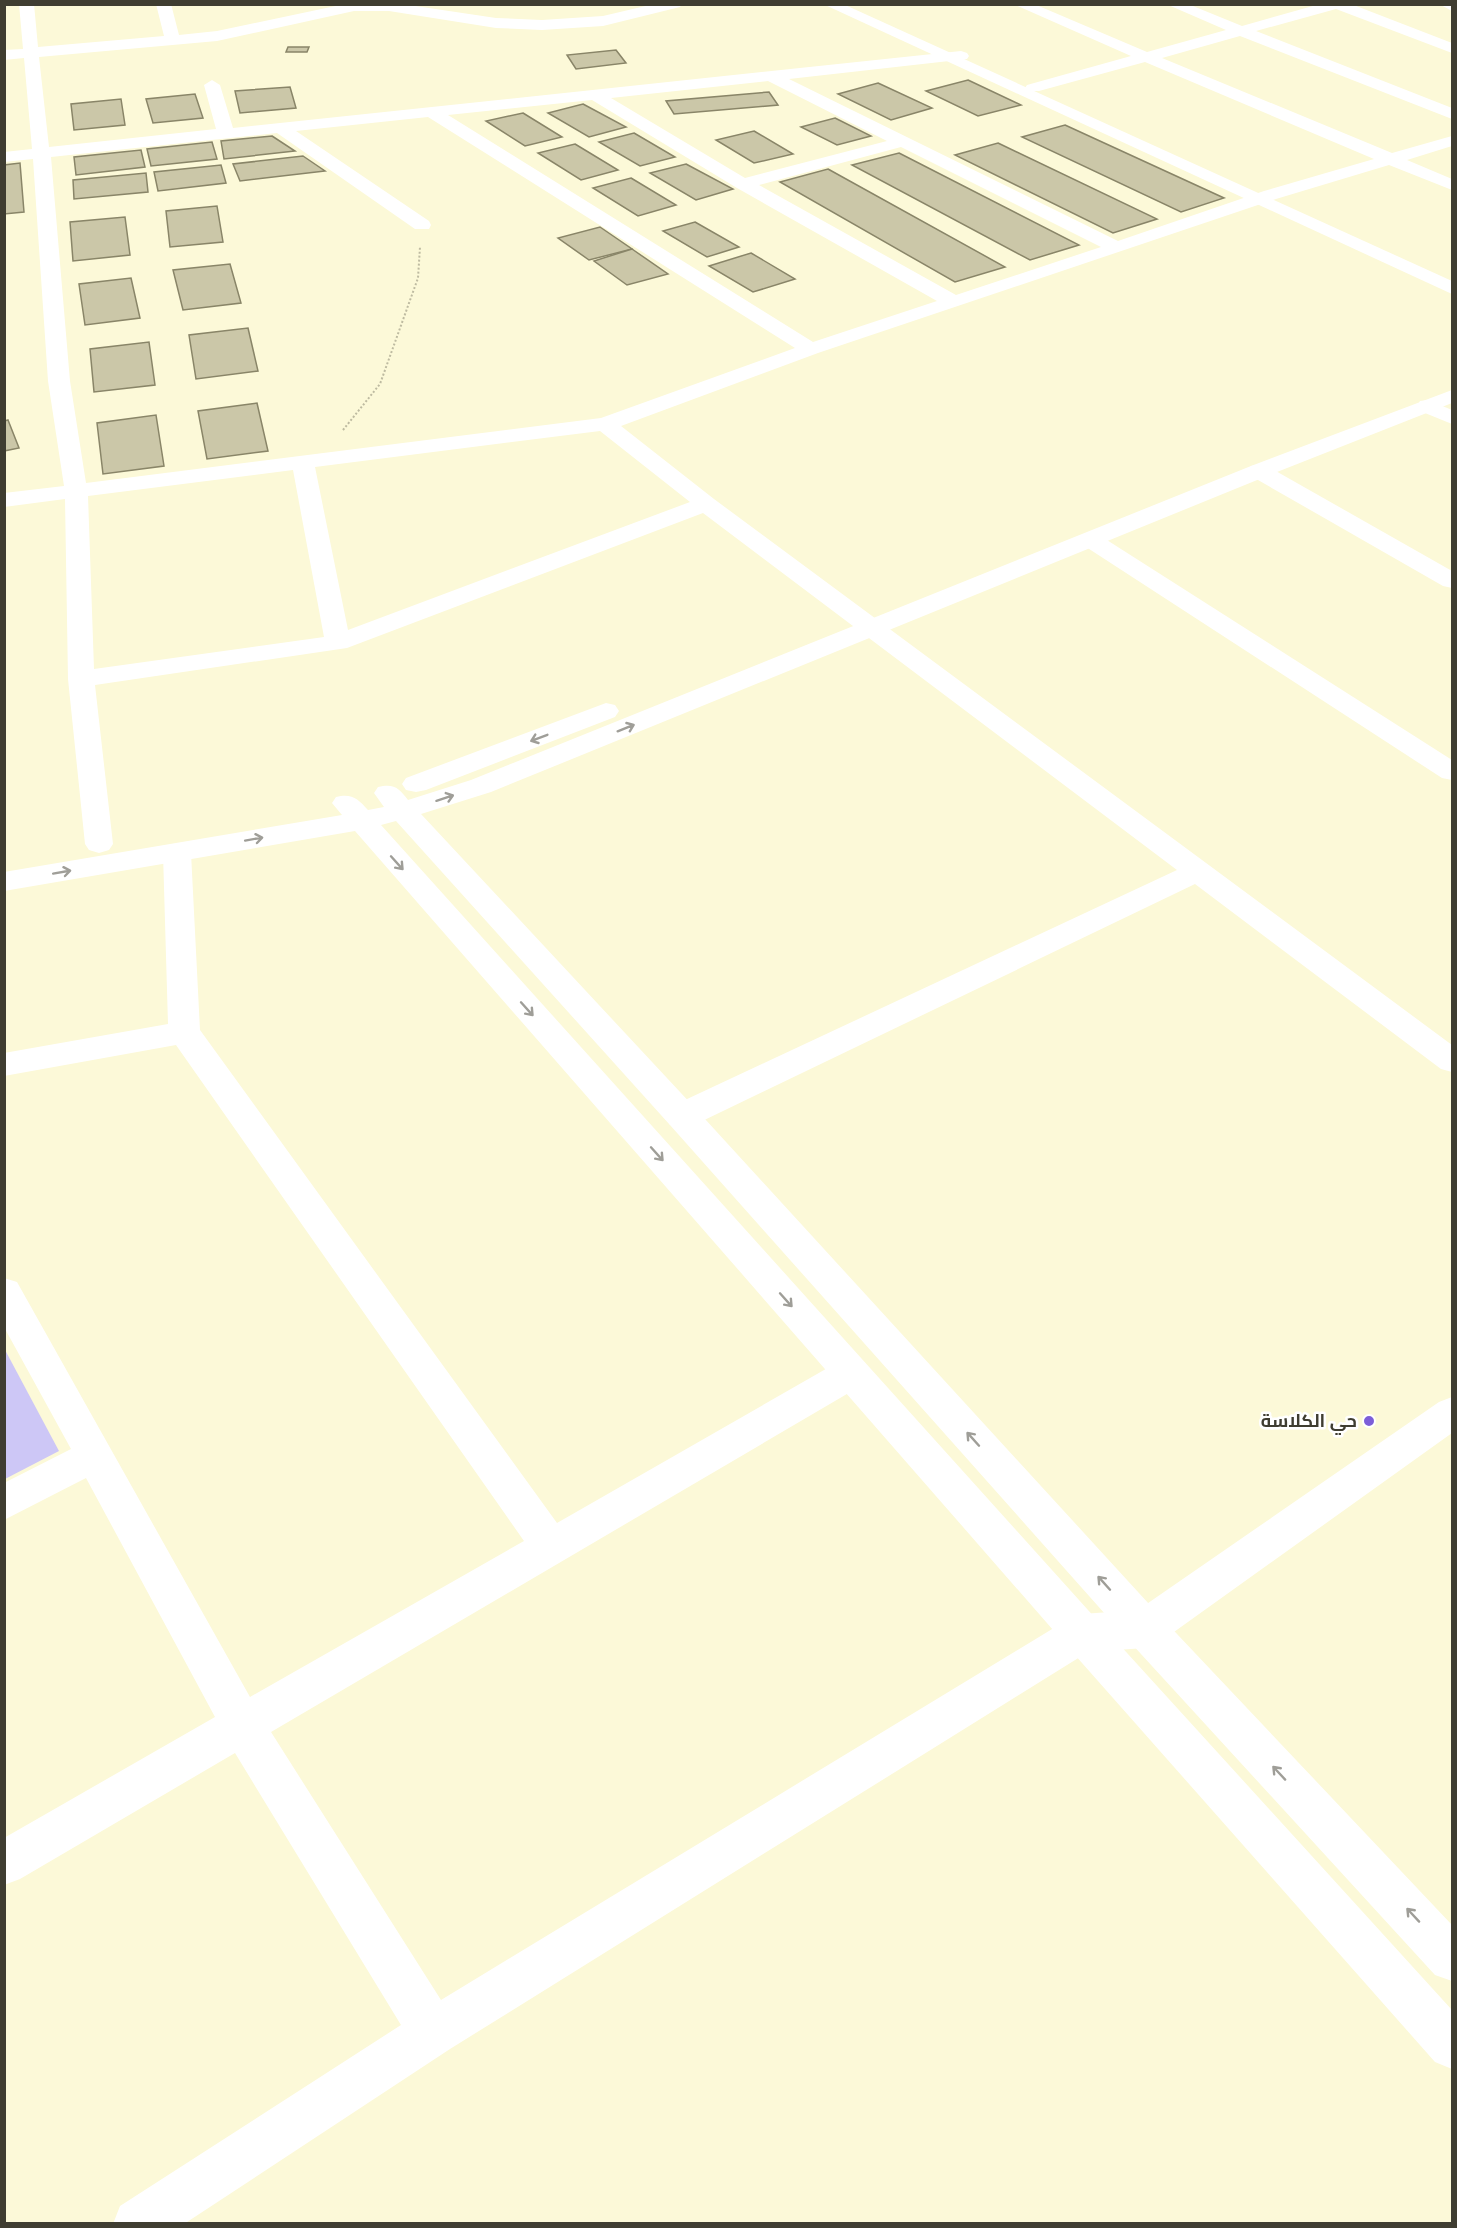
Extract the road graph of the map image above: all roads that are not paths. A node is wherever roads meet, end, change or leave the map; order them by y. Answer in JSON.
{"nodes":[{"id":1,"x":26,"y":4,"type":"edge"},
{"id":2,"x":163,"y":4,"type":"edge"},
{"id":3,"x":675,"y":4,"type":"edge"},
{"id":4,"x":830,"y":4,"type":"edge"},
{"id":5,"x":846,"y":4,"type":"edge"},
{"id":6,"x":1020,"y":4,"type":"edge"},
{"id":7,"x":1173,"y":4,"type":"edge"},
{"id":8,"x":1446,"y":4,"type":"edge"},
{"id":9,"x":1337,"y":5,"type":"edge"},
{"id":10,"x":1452,"y":7,"type":"edge"},
{"id":11,"x":1242,"y":31,"type":"junction"},
{"id":12,"x":173,"y":40,"type":"junction"},
{"id":13,"x":1452,"y":48,"type":"edge"},
{"id":14,"x":32,"y":53,"type":"junction"},
{"id":15,"x":4,"y":55,"type":"edge"},
{"id":16,"x":955,"y":57,"type":"junction"},
{"id":17,"x":1147,"y":58,"type":"junction"},
{"id":18,"x":772,"y":77,"type":"junction"},
{"id":19,"x":212,"y":85,"type":"dead end"},
{"id":20,"x":1033,"y":88,"type":"junction"},
{"id":21,"x":595,"y":95,"type":"junction"},
{"id":22,"x":430,"y":111,"type":"junction"},
{"id":23,"x":1452,"y":114,"type":"edge"},
{"id":24,"x":280,"y":128,"type":"junction"},
{"id":25,"x":226,"y":134,"type":"junction"},
{"id":26,"x":1452,"y":141,"type":"edge"},
{"id":27,"x":901,"y":142,"type":"junction"},
{"id":28,"x":42,"y":153,"type":"junction"},
{"id":29,"x":4,"y":157,"type":"edge"},
{"id":30,"x":1390,"y":160,"type":"junction"},
{"id":31,"x":743,"y":184,"type":"junction"},
{"id":32,"x":1452,"y":185,"type":"edge"},
{"id":33,"x":1266,"y":197,"type":"junction"},
{"id":34,"x":422,"y":225,"type":"road end"},
{"id":35,"x":1117,"y":248,"type":"junction"},
{"id":36,"x":1452,"y":277,"type":"edge"},
{"id":37,"x":1452,"y":288,"type":"edge"},
{"id":38,"x":954,"y":302,"type":"junction"},
{"id":39,"x":811,"y":349,"type":"junction"},
{"id":40,"x":1452,"y":376,"type":"edge"},
{"id":41,"x":1452,"y":396,"type":"edge"},
{"id":42,"x":1428,"y":406,"type":"junction"},
{"id":43,"x":1452,"y":418,"type":"edge"},
{"id":44,"x":605,"y":424,"type":"junction"},
{"id":45,"x":310,"y":463,"type":"junction"},
{"id":46,"x":1259,"y":471,"type":"junction"},
{"id":47,"x":76,"y":492,"type":"junction"},
{"id":48,"x":4,"y":500,"type":"edge"},
{"id":49,"x":706,"y":504,"type":"junction"},
{"id":50,"x":1091,"y":540,"type":"junction"},
{"id":51,"x":1452,"y":581,"type":"edge"},
{"id":52,"x":865,"y":621,"type":"junction"},
{"id":53,"x":338,"y":643,"type":"junction"},
{"id":54,"x":81,"y":680,"type":"junction"},
{"id":55,"x":1452,"y":772,"type":"edge"},
{"id":56,"x":395,"y":802,"type":"junction"},
{"id":57,"x":353,"y":812,"type":"junction"},
{"id":58,"x":99,"y":844,"type":"junction"},
{"id":59,"x":177,"y":852,"type":"junction"},
{"id":60,"x":4,"y":859,"type":"edge"},
{"id":61,"x":1199,"y":871,"type":"junction"},
{"id":62,"x":4,"y":882,"type":"edge"},
{"id":63,"x":184,"y":1032,"type":"junction"},
{"id":64,"x":1444,"y":1044,"type":"edge"},
{"id":65,"x":4,"y":1065,"type":"edge"},
{"id":66,"x":682,"y":1116,"type":"junction"},
{"id":67,"x":4,"y":1292,"type":"edge"},
{"id":68,"x":851,"y":1373,"type":"junction"},
{"id":69,"x":1449,"y":1422,"type":"edge"},
{"id":70,"x":93,"y":1456,"type":"junction"},
{"id":71,"x":4,"y":1503,"type":"edge"},
{"id":72,"x":551,"y":1547,"type":"junction"},
{"id":73,"x":1145,"y":1629,"type":"junction"},
{"id":74,"x":1082,"y":1633,"type":"junction"},
{"id":75,"x":243,"y":1726,"type":"junction"},
{"id":76,"x":4,"y":1863,"type":"edge"},
{"id":77,"x":1452,"y":1958,"type":"edge"},
{"id":78,"x":433,"y":2032,"type":"junction"},
{"id":79,"x":1452,"y":2045,"type":"edge"},
{"id":80,"x":138,"y":2223,"type":"edge"}],
"edges":[{"from":1,"to":14,"type":"street"},
{"from":2,"to":12,"type":"street"},
{"from":3,"to":12,"type":"street"},
{"from":4,"to":16,"type":"street"},
{"from":5,"to":16,"type":"street"},
{"from":6,"to":17,"type":"street"},
{"from":7,"to":11,"type":"street"},
{"from":8,"to":10,"type":"street"},
{"from":9,"to":11,"type":"street"},
{"from":9,"to":13,"type":"street"},
{"from":11,"to":17,"type":"street"},
{"from":11,"to":23,"type":"street"},
{"from":12,"to":14,"type":"street"},
{"from":14,"to":15,"type":"street"},
{"from":14,"to":28,"type":"street"},
{"from":16,"to":18,"type":"street"},
{"from":16,"to":20,"type":"street"},
{"from":16,"to":33,"type":"street"},
{"from":17,"to":20,"type":"street"},
{"from":17,"to":30,"type":"street"},
{"from":18,"to":21,"type":"street"},
{"from":18,"to":27,"type":"street"},
{"from":19,"to":25,"type":"street"},
{"from":20,"to":33,"type":"street"},
{"from":21,"to":22,"type":"street"},
{"from":21,"to":31,"type":"street"},
{"from":22,"to":24,"type":"street"},
{"from":22,"to":39,"type":"street"},
{"from":24,"to":25,"type":"street"},
{"from":24,"to":34,"type":"street"},
{"from":25,"to":28,"type":"street"},
{"from":26,"to":30,"type":"street"},
{"from":27,"to":31,"type":"street"},
{"from":27,"to":35,"type":"street"},
{"from":28,"to":29,"type":"street"},
{"from":28,"to":47,"type":"street"},
{"from":30,"to":32,"type":"street"},
{"from":30,"to":33,"type":"street"},
{"from":31,"to":38,"type":"street"},
{"from":33,"to":35,"type":"street"},
{"from":33,"to":36,"type":"street"},
{"from":33,"to":37,"type":"street"},
{"from":35,"to":38,"type":"street"},
{"from":38,"to":39,"type":"street"},
{"from":39,"to":44,"type":"street"},
{"from":40,"to":52,"type":"street"},
{"from":41,"to":42,"type":"street"},
{"from":42,"to":43,"type":"street"},
{"from":42,"to":46,"type":"street"},
{"from":44,"to":45,"type":"street"},
{"from":44,"to":49,"type":"street"},
{"from":45,"to":47,"type":"street"},
{"from":45,"to":53,"type":"street"},
{"from":46,"to":50,"type":"street"},
{"from":46,"to":51,"type":"street"},
{"from":47,"to":48,"type":"street"},
{"from":47,"to":54,"type":"street"},
{"from":49,"to":52,"type":"street"},
{"from":49,"to":53,"type":"street"},
{"from":50,"to":52,"type":"street"},
{"from":50,"to":55,"type":"street"},
{"from":52,"to":56,"type":"street"},
{"from":52,"to":61,"type":"street"},
{"from":53,"to":54,"type":"street"},
{"from":54,"to":58,"type":"street"},
{"from":56,"to":57,"type":"street"},
{"from":56,"to":66,"type":"street"},
{"from":57,"to":58,"type":"street"},
{"from":59,"to":57,"type":"street","one_way":true},
{"from":57,"to":68,"type":"street","one_way":true},
{"from":58,"to":60,"type":"street"},
{"from":62,"to":59,"type":"street","one_way":true},
{"from":59,"to":63,"type":"street"},
{"from":61,"to":64,"type":"street"},
{"from":61,"to":66,"type":"street"},
{"from":63,"to":65,"type":"street"},
{"from":63,"to":72,"type":"street"},
{"from":73,"to":66,"type":"street","one_way":true},
{"from":67,"to":70,"type":"street"},
{"from":68,"to":72,"type":"street"},
{"from":68,"to":74,"type":"street"},
{"from":69,"to":73,"type":"street"},
{"from":70,"to":71,"type":"street"},
{"from":70,"to":75,"type":"street"},
{"from":72,"to":75,"type":"street"},
{"from":73,"to":74,"type":"street"},
{"from":77,"to":73,"type":"street","one_way":true},
{"from":74,"to":78,"type":"street"},
{"from":74,"to":79,"type":"street"},
{"from":75,"to":76,"type":"street"},
{"from":75,"to":78,"type":"street"},
{"from":78,"to":80,"type":"street"}]}
